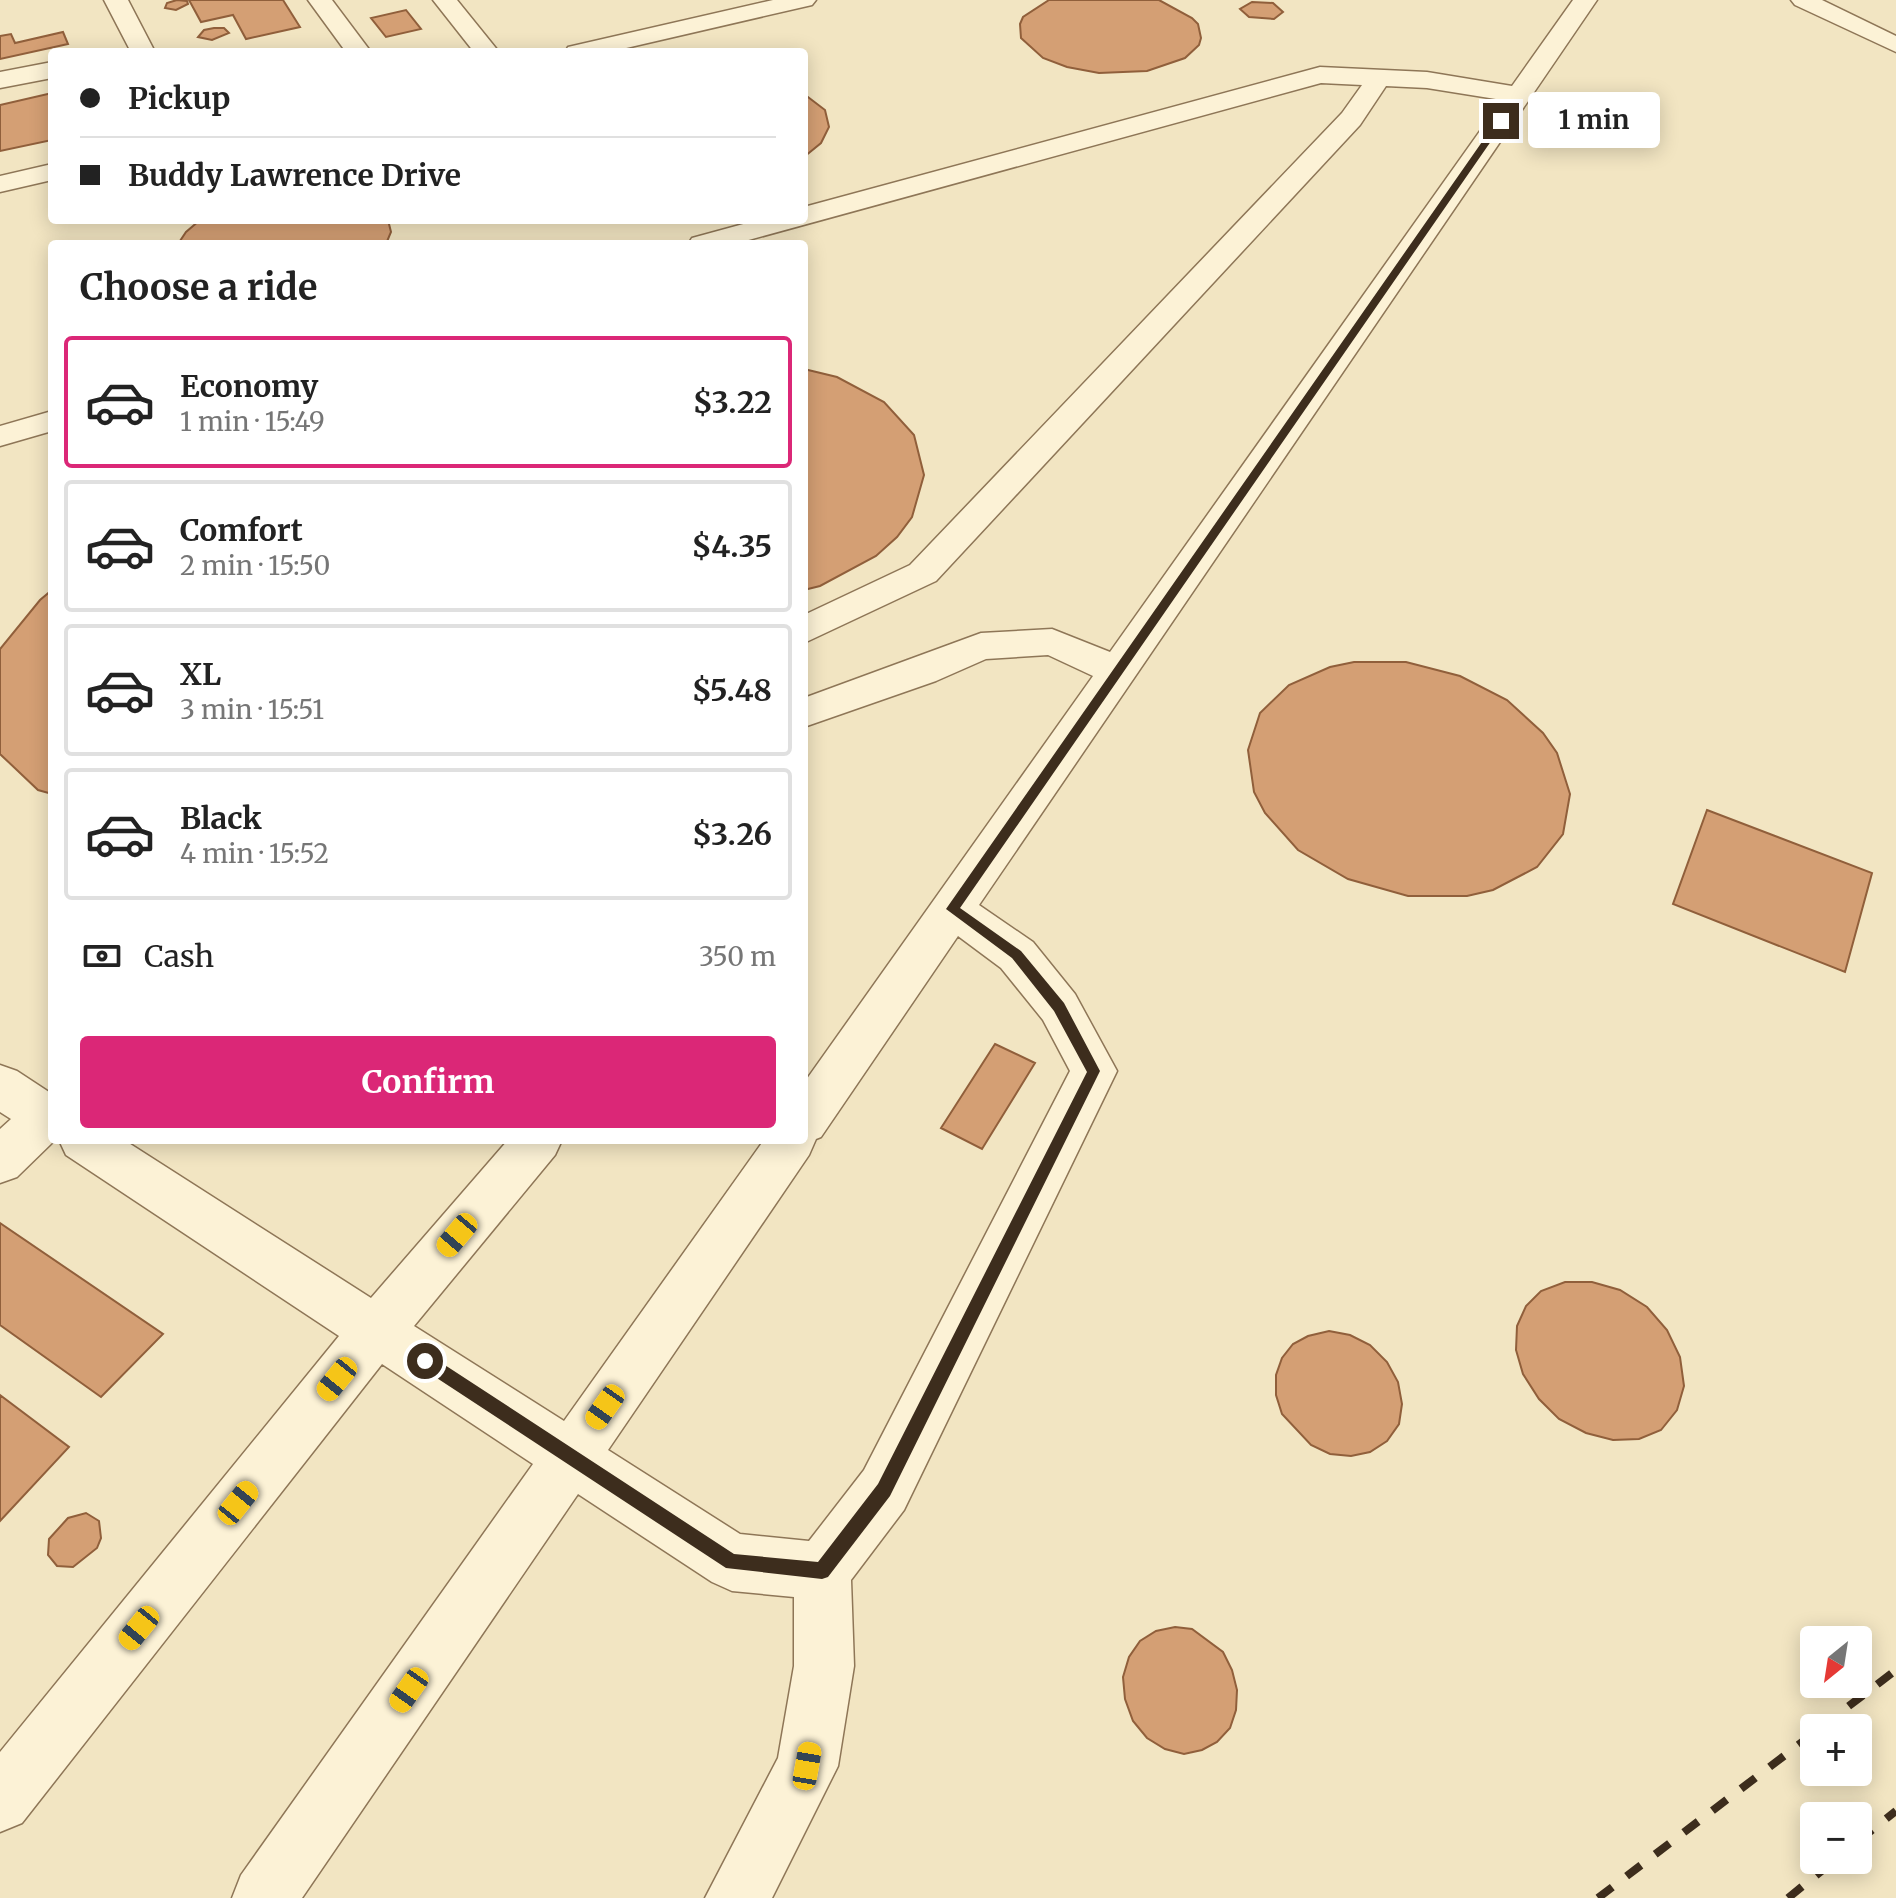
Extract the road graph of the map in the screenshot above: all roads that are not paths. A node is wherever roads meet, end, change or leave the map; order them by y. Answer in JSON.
{"nodes":[{"id":1,"x":116,"y":0,"type":"edge"},
{"id":2,"x":320,"y":0,"type":"edge"},
{"id":3,"x":445,"y":0,"type":"edge"},
{"id":4,"x":804,"y":0,"type":"edge"},
{"id":5,"x":1585,"y":0,"type":"edge"},
{"id":6,"x":1803,"y":0,"type":"edge"},
{"id":7,"x":1896,"y":45,"type":"edge"},
{"id":8,"x":140,"y":48,"type":"edge"},
{"id":9,"x":356,"y":48,"type":"edge"},
{"id":10,"x":484,"y":48,"type":"edge"},
{"id":11,"x":594,"y":48,"type":"edge"},
{"id":12,"x":48,"y":71,"type":"edge"},
{"id":13,"x":1379,"y":78,"type":"junction"},
{"id":14,"x":0,"y":80,"type":"edge"},
{"id":15,"x":1519,"y":95,"type":"junction"},
{"id":16,"x":48,"y":173,"type":"edge"},
{"id":17,"x":0,"y":184,"type":"edge"},
{"id":18,"x":808,"y":215,"type":"edge"},
{"id":19,"x":775,"y":224,"type":"edge"},
{"id":20,"x":717,"y":240,"type":"edge"},
{"id":21,"x":48,"y":422,"type":"edge"},
{"id":22,"x":0,"y":436,"type":"edge"},
{"id":23,"x":808,"y":628,"type":"edge"},
{"id":24,"x":1118,"y":671,"type":"junction"},
{"id":25,"x":822,"y":707,"type":"edge"},
{"id":26,"x":808,"y":737,"type":"edge"},
{"id":27,"x":952,"y":909,"type":"junction"},
{"id":28,"x":0,"y":1086,"type":"edge"},
{"id":29,"x":808,"y":1116,"type":"edge"},
{"id":30,"x":48,"y":1117,"type":"edge"},
{"id":31,"x":48,"y":1133,"type":"edge"},
{"id":32,"x":90,"y":1144,"type":"edge"},
{"id":33,"x":535,"y":1144,"type":"edge"},
{"id":34,"x":789,"y":1144,"type":"edge"},
{"id":35,"x":0,"y":1161,"type":"edge"},
{"id":36,"x":377,"y":1330,"type":"junction"},
{"id":37,"x":572,"y":1456,"type":"junction"},
{"id":38,"x":822,"y":1571,"type":"junction"},
{"id":39,"x":0,"y":1801,"type":"edge"},
{"id":40,"x":264,"y":1898,"type":"edge"},
{"id":41,"x":737,"y":1898,"type":"edge"}],
"edges":[{"from":1,"to":8,"type":"street"},
{"from":2,"to":9,"type":"street"},
{"from":3,"to":10,"type":"street"},
{"from":4,"to":11,"type":"street"},
{"from":5,"to":15,"type":"street"},
{"from":6,"to":7,"type":"street"},
{"from":12,"to":14,"type":"street"},
{"from":13,"to":15,"type":"street"},
{"from":13,"to":18,"type":"street"},
{"from":13,"to":23,"type":"street"},
{"from":15,"to":24,"type":"street"},
{"from":16,"to":17,"type":"street"},
{"from":19,"to":20,"type":"street"},
{"from":21,"to":22,"type":"street"},
{"from":24,"to":25,"type":"street"},
{"from":24,"to":27,"type":"street"},
{"from":25,"to":26,"type":"street"},
{"from":27,"to":29,"type":"street"},
{"from":27,"to":38,"type":"street"},
{"from":28,"to":30,"type":"street"},
{"from":31,"to":35,"type":"street"},
{"from":32,"to":36,"type":"street"},
{"from":33,"to":36,"type":"street"},
{"from":34,"to":37,"type":"street"},
{"from":36,"to":37,"type":"street"},
{"from":36,"to":39,"type":"street"},
{"from":37,"to":38,"type":"street"},
{"from":37,"to":40,"type":"street"},
{"from":38,"to":41,"type":"street"}]}
